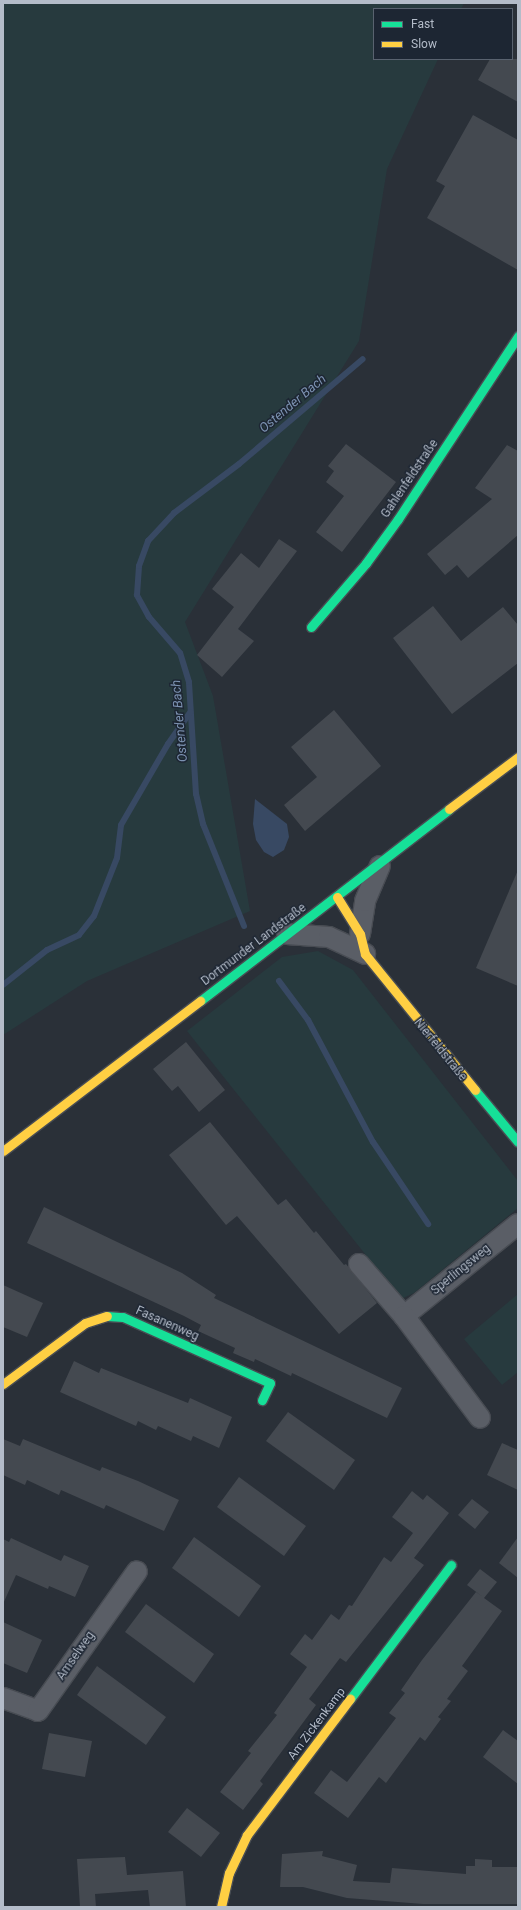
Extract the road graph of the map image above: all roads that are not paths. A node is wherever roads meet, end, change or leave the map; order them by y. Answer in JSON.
{"nodes":[{"id":1,"x":518,"y":336,"type":"edge"},
{"id":2,"x":311,"y":627,"type":"dead end"},
{"id":3,"x":518,"y":757,"type":"edge"},
{"id":4,"x":380,"y":866,"type":"junction"},
{"id":5,"x":337,"y":897,"type":"junction"},
{"id":6,"x":287,"y":934,"type":"junction"},
{"id":7,"x":360,"y":934,"type":"junction"},
{"id":8,"x":365,"y":954,"type":"junction"},
{"id":9,"x":518,"y":1142,"type":"edge"},
{"id":10,"x":3,"y":1151,"type":"edge"},
{"id":11,"x":518,"y":1224,"type":"edge"},
{"id":12,"x":359,"y":1264,"type":"dead end"},
{"id":13,"x":404,"y":1316,"type":"junction"},
{"id":14,"x":3,"y":1384,"type":"edge"},
{"id":15,"x":262,"y":1400,"type":"dead end"},
{"id":16,"x":480,"y":1418,"type":"dead end"},
{"id":17,"x":451,"y":1565,"type":"dead end"},
{"id":18,"x":137,"y":1571,"type":"dead end"},
{"id":19,"x":3,"y":1698,"type":"edge"},
{"id":20,"x":221,"y":1907,"type":"edge"}],
"edges":[{"from":1,"to":2,"type":"street","name":"Gahlenfeldstraße"},
{"from":3,"to":4,"type":"street","name":"Dortmunder Landstraße"},
{"from":4,"to":5,"type":"street","name":"Dortmunder Landstraße"},
{"from":4,"to":7,"type":"street","name":"Nierfeldstraße"},
{"from":5,"to":6,"type":"street","name":"Dortmunder Landstraße"},
{"from":5,"to":7,"type":"street","name":"Nierfeldstraße"},
{"from":6,"to":8,"type":"street","name":"Nierfeldstraße"},
{"from":6,"to":10,"type":"street","name":"Dortmunder Landstraße"},
{"from":7,"to":8,"type":"street","name":"Nierfeldstraße"},
{"from":8,"to":9,"type":"street","name":"Nierfeldstraße"},
{"from":11,"to":13,"type":"street","name":"Sperlingsweg"},
{"from":12,"to":13,"type":"street"},
{"from":13,"to":16,"type":"street"},
{"from":14,"to":15,"type":"street","name":"Fasanenweg"},
{"from":17,"to":20,"type":"street","name":"Am Zickenkamp"},
{"from":18,"to":19,"type":"street","name":"Amselweg"}]}
